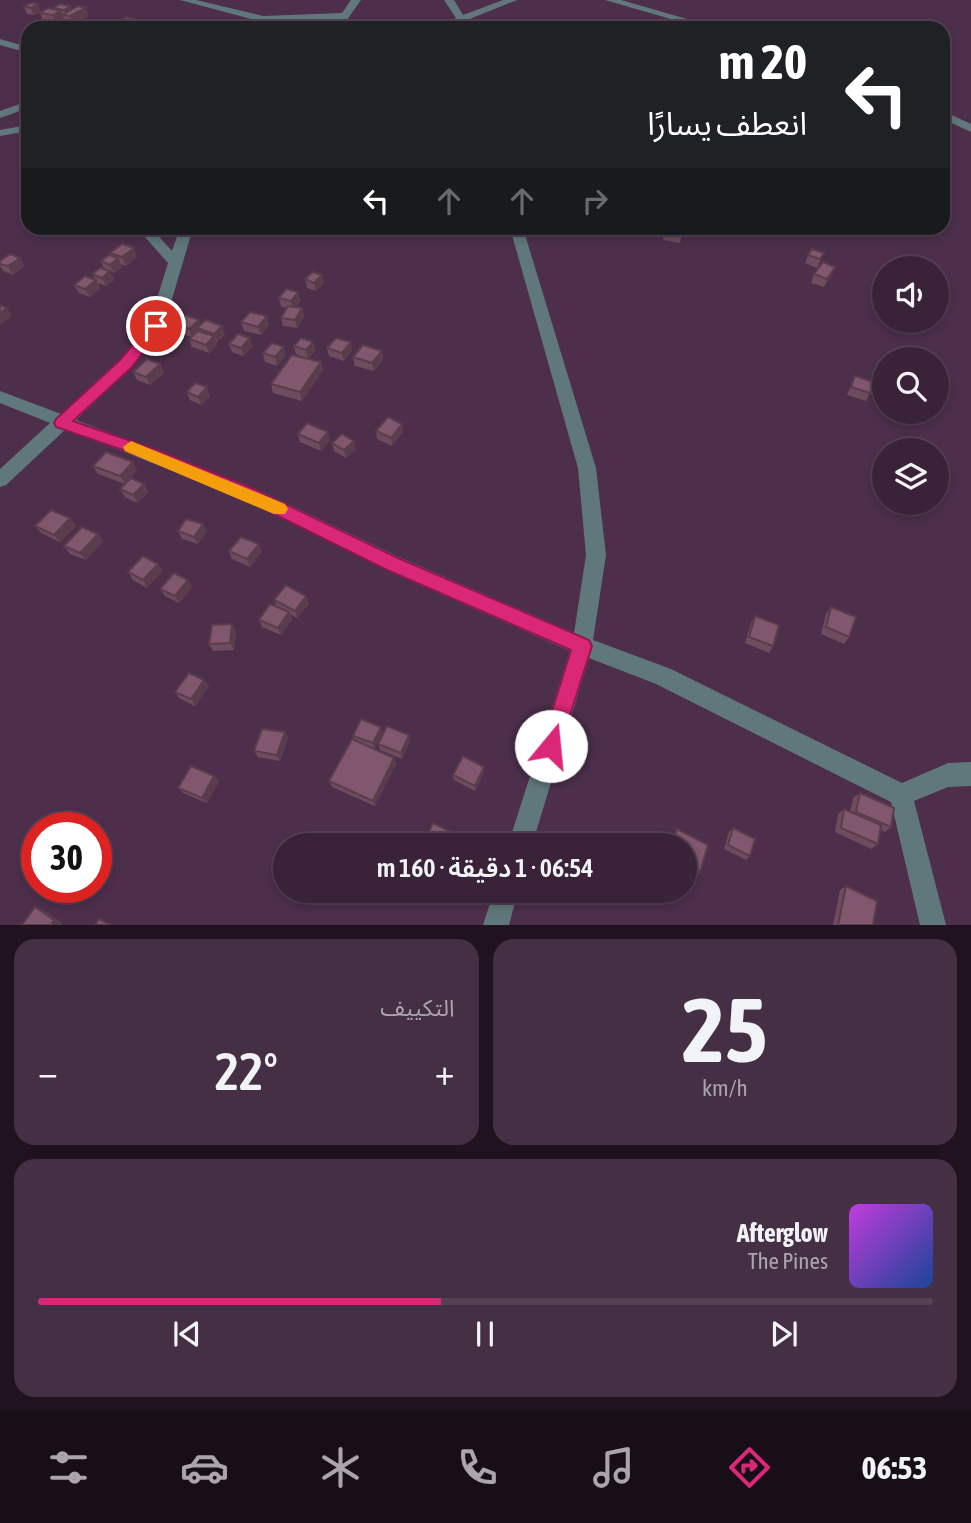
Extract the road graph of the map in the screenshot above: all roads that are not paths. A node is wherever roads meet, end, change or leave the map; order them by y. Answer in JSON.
{"nodes":[{"id":1,"x":185,"y":0,"type":"edge"},
{"id":2,"x":356,"y":0,"type":"edge"},
{"id":3,"x":449,"y":0,"type":"edge"},
{"id":4,"x":512,"y":0,"type":"edge"},
{"id":5,"x":610,"y":0,"type":"edge"},
{"id":6,"x":344,"y":16,"type":"junction"},
{"id":7,"x":462,"y":18,"type":"junction"},
{"id":8,"x":263,"y":19,"type":"junction"},
{"id":9,"x":258,"y":21,"type":"edge"},
{"id":10,"x":341,"y":21,"type":"edge"},
{"id":11,"x":454,"y":21,"type":"edge"},
{"id":12,"x":464,"y":21,"type":"edge"},
{"id":13,"x":687,"y":21,"type":"edge"},
{"id":14,"x":0,"y":42,"type":"edge"},
{"id":15,"x":21,"y":48,"type":"edge"},
{"id":16,"x":21,"y":107,"type":"edge"},
{"id":17,"x":0,"y":115,"type":"edge"},
{"id":18,"x":950,"y":118,"type":"edge"},
{"id":19,"x":21,"y":129,"type":"edge"},
{"id":20,"x":971,"y":129,"type":"edge"},
{"id":21,"x":0,"y":133,"type":"edge"},
{"id":22,"x":150,"y":235,"type":"edge"},
{"id":23,"x":184,"y":235,"type":"edge"},
{"id":24,"x":519,"y":235,"type":"edge"},
{"id":25,"x":176,"y":263,"type":"junction"},
{"id":26,"x":0,"y":397,"type":"edge"},
{"id":27,"x":61,"y":423,"type":"junction"},
{"id":28,"x":0,"y":480,"type":"edge"},
{"id":29,"x":582,"y":646,"type":"junction"},
{"id":30,"x":971,"y":775,"type":"edge"},
{"id":31,"x":901,"y":795,"type":"junction"},
{"id":32,"x":524,"y":833,"type":"edge"},
{"id":33,"x":502,"y":903,"type":"edge"},
{"id":34,"x":496,"y":925,"type":"edge"},
{"id":35,"x":933,"y":925,"type":"edge"}],
"edges":[{"from":1,"to":8,"type":"street"},
{"from":2,"to":6,"type":"street"},
{"from":3,"to":7,"type":"street"},
{"from":4,"to":7,"type":"street"},
{"from":5,"to":13,"type":"street"},
{"from":6,"to":8,"type":"street"},
{"from":6,"to":10,"type":"street"},
{"from":7,"to":11,"type":"street"},
{"from":7,"to":12,"type":"street"},
{"from":8,"to":9,"type":"street"},
{"from":14,"to":15,"type":"street"},
{"from":16,"to":17,"type":"street"},
{"from":18,"to":20,"type":"street"},
{"from":19,"to":21,"type":"street"},
{"from":22,"to":25,"type":"street"},
{"from":23,"to":25,"type":"street"},
{"from":24,"to":29,"type":"street"},
{"from":25,"to":27,"type":"street"},
{"from":26,"to":27,"type":"street"},
{"from":27,"to":28,"type":"street"},
{"from":27,"to":29,"type":"street"},
{"from":29,"to":31,"type":"street"},
{"from":29,"to":32,"type":"street"},
{"from":30,"to":31,"type":"street"},
{"from":31,"to":35,"type":"street"},
{"from":33,"to":34,"type":"street"}]}
